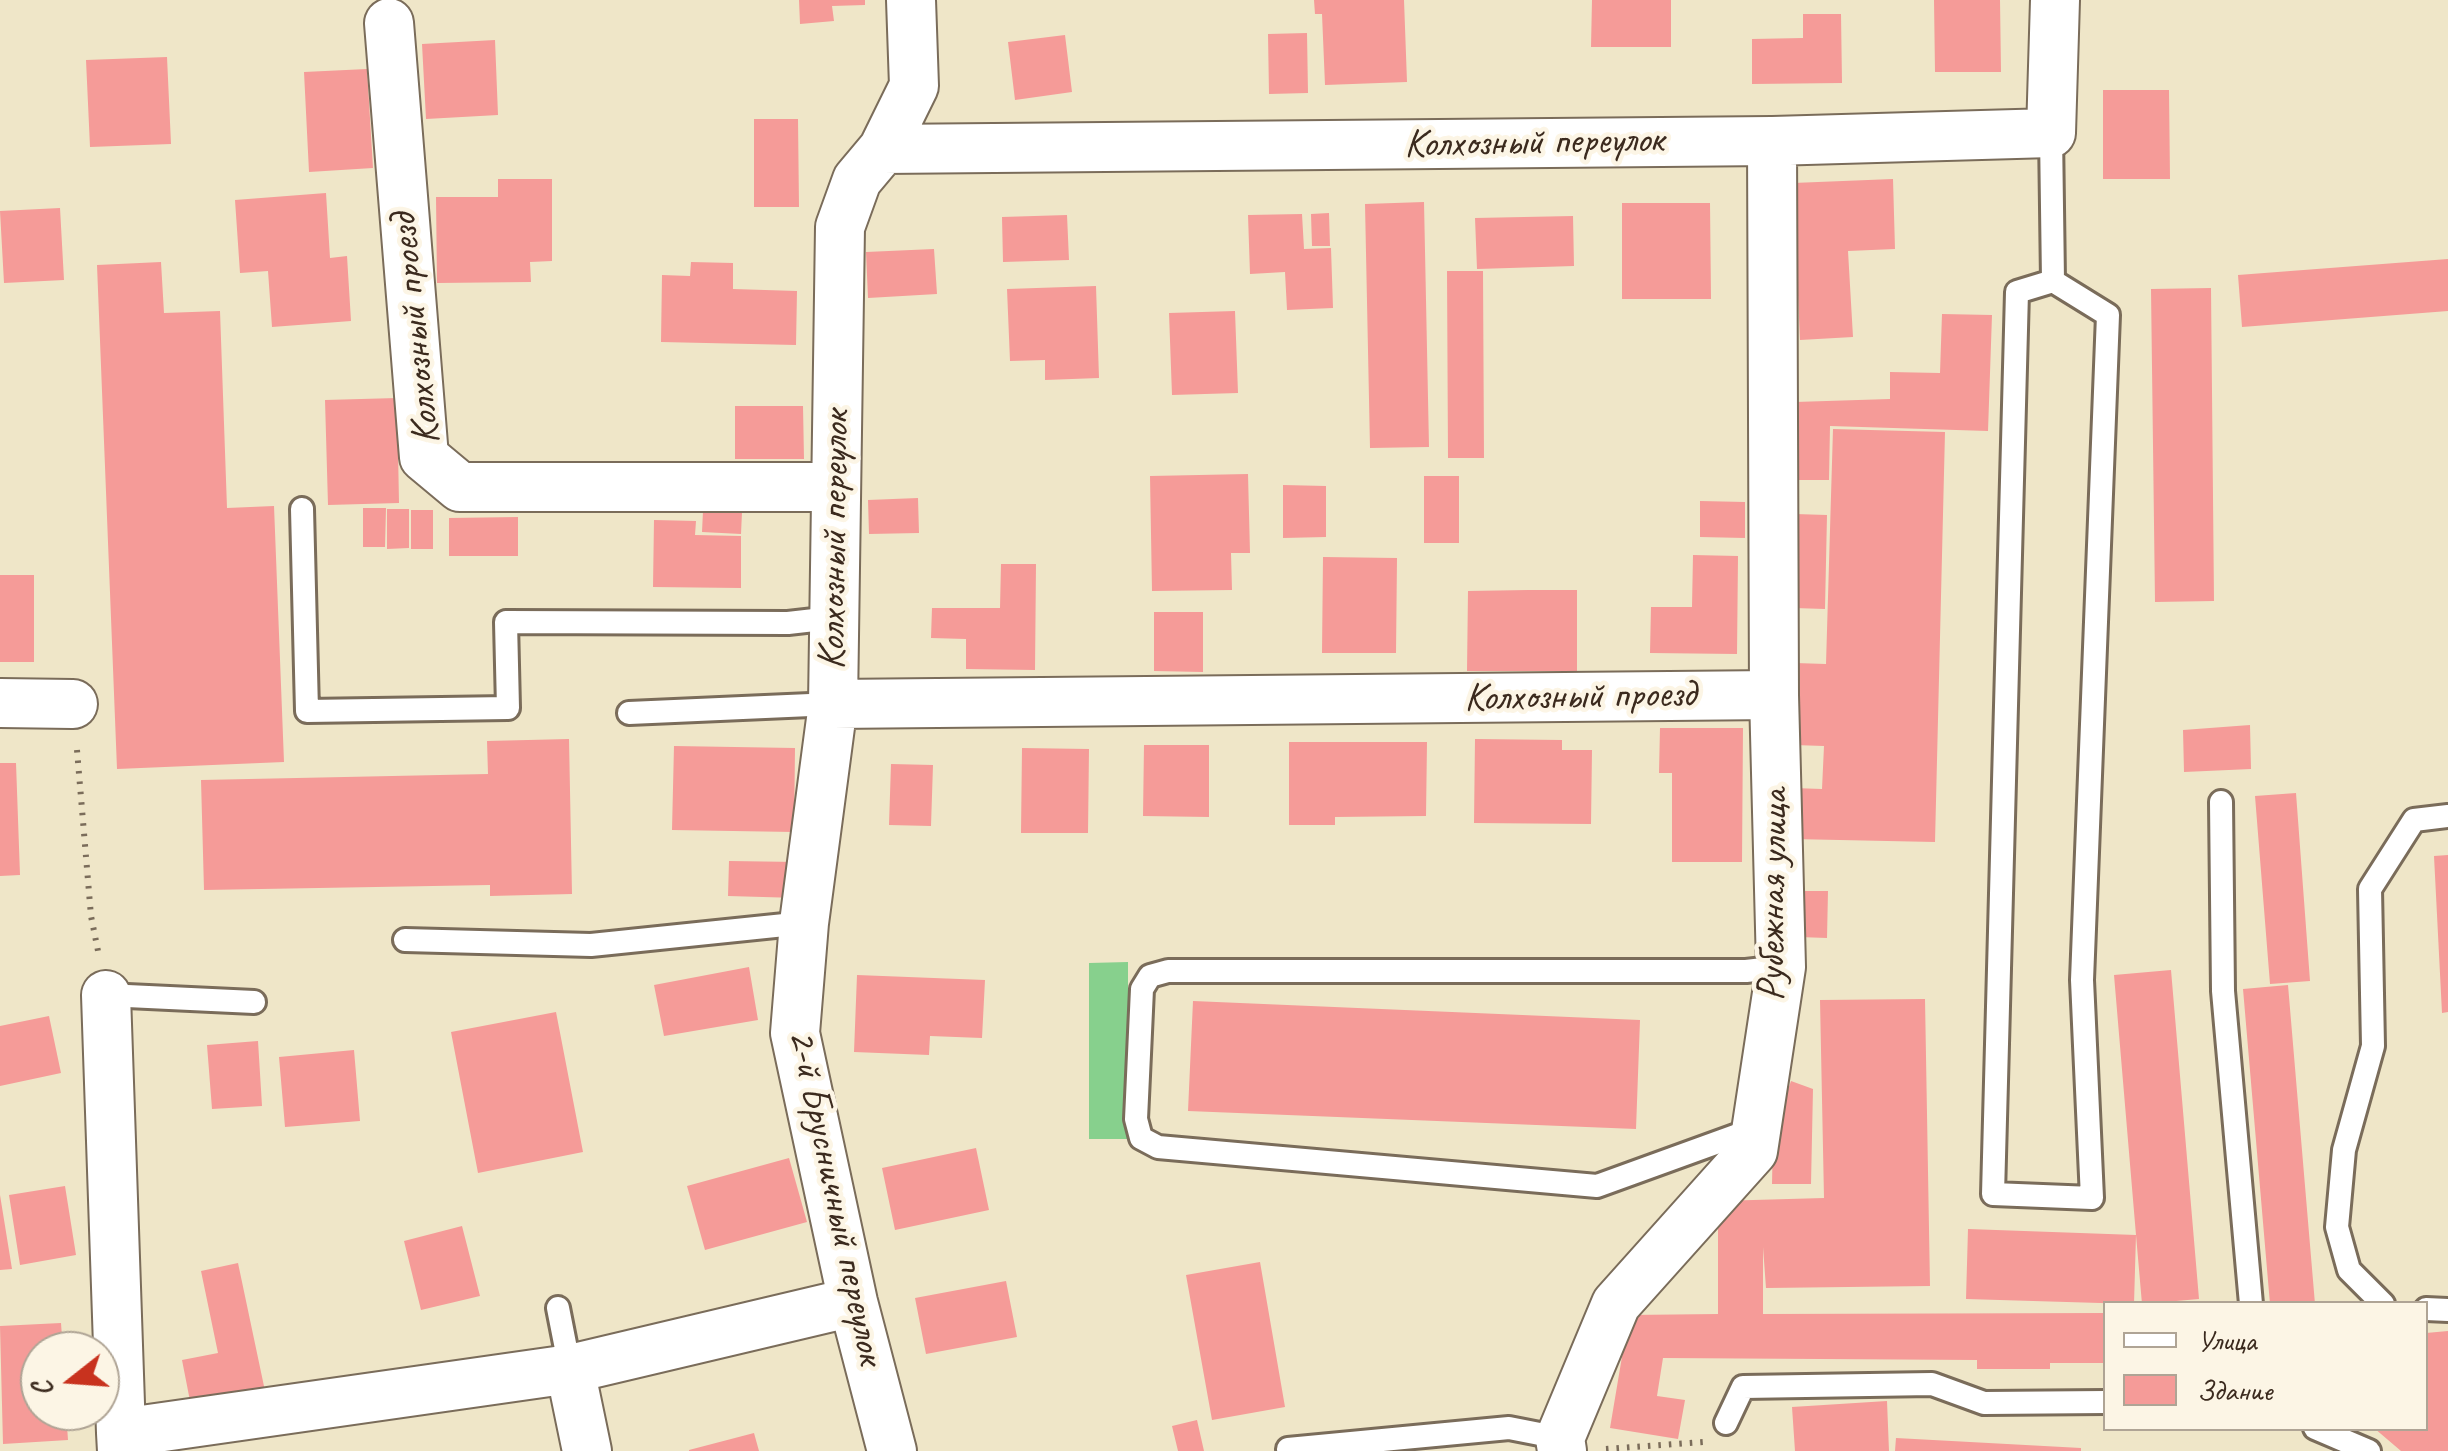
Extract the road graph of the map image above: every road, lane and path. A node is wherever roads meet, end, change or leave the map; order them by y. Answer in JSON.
{"nodes":[{"id":1,"x":911,"y":0,"type":"edge"},
{"id":2,"x":2056,"y":0,"type":"edge"},
{"id":3,"x":389,"y":23,"type":"dead end"},
{"id":4,"x":2051,"y":133,"type":"junction"},
{"id":5,"x":1772,"y":141,"type":"junction"},
{"id":6,"x":883,"y":149,"type":"junction"},
{"id":7,"x":2053,"y":281,"type":"junction"},
{"id":8,"x":834,"y":487,"type":"junction"},
{"id":9,"x":302,"y":510,"type":"dead end"},
{"id":10,"x":832,"y":618,"type":"junction"},
{"id":11,"x":1774,"y":695,"type":"junction"},
{"id":12,"x":0,"y":703,"type":"edge"},
{"id":13,"x":73,"y":704,"type":"joint"},
{"id":14,"x":833,"y":704,"type":"junction"},
{"id":15,"x":629,"y":713,"type":"dead end"},
{"id":16,"x":2221,"y":802,"type":"dead end"},
{"id":17,"x":2448,"y":816,"type":"edge"},
{"id":18,"x":804,"y":923,"type":"junction"},
{"id":19,"x":405,"y":940,"type":"dead end"},
{"id":20,"x":1781,"y":966,"type":"junction"},
{"id":21,"x":106,"y":995,"type":"junction"},
{"id":22,"x":254,"y":1002,"type":"dead end"},
{"id":23,"x":1757,"y":1128,"type":"junction"},
{"id":24,"x":2251,"y":1301,"type":"edge"},
{"id":25,"x":2380,"y":1301,"type":"edge"},
{"id":26,"x":853,"y":1302,"type":"junction"},
{"id":27,"x":558,"y":1308,"type":"dead end"},
{"id":28,"x":570,"y":1369,"type":"junction"},
{"id":29,"x":2103,"y":1402,"type":"edge"},
{"id":30,"x":1726,"y":1423,"type":"joint"},
{"id":31,"x":2322,"y":1431,"type":"edge"},
{"id":32,"x":1561,"y":1444,"type":"edge"},
{"id":33,"x":123,"y":1445,"type":"edge"},
{"id":34,"x":1288,"y":1448,"type":"edge"},
{"id":35,"x":587,"y":1451,"type":"edge"},
{"id":36,"x":892,"y":1451,"type":"edge"},
{"id":37,"x":2368,"y":1451,"type":"edge"}],
"edges":[{"from":1,"to":6,"type":"street","name":"Колхозный переулок"},
{"from":2,"to":4,"type":"street"},
{"from":3,"to":8,"type":"street","name":"Колхозный проезд"},
{"from":4,"to":5,"type":"street","name":"Колхозный переулок"},
{"from":4,"to":7,"type":"lane"},
{"from":5,"to":6,"type":"street","name":"Колхозный переулок"},
{"from":5,"to":11,"type":"street"},
{"from":6,"to":8,"type":"street","name":"Колхозный переулок"},
{"from":7,"to":7,"type":"lane"},
{"from":8,"to":10,"type":"street","name":"Колхозный переулок"},
{"from":9,"to":10,"type":"lane"},
{"from":10,"to":14,"type":"street","name":"Колхозный переулок"},
{"from":11,"to":14,"type":"street","name":"Колхозный проезд"},
{"from":11,"to":20,"type":"street","name":"Рубежная улица"},
{"from":12,"to":13,"type":"street"},
{"from":13,"to":21,"type":"path"},
{"from":14,"to":15,"type":"lane"},
{"from":14,"to":18,"type":"street","name":"2-й Брусничный переулок"},
{"from":16,"to":24,"type":"lane"},
{"from":17,"to":25,"type":"lane"},
{"from":18,"to":19,"type":"lane"},
{"from":18,"to":26,"type":"street","name":"2-й Брусничный переулок"},
{"from":20,"to":23,"type":"street","name":"Рубежная улица"},
{"from":20,"to":23,"type":"lane"},
{"from":21,"to":22,"type":"lane"},
{"from":21,"to":33,"type":"street"},
{"from":23,"to":32,"type":"street","name":"Рубежная улица"},
{"from":26,"to":28,"type":"street"},
{"from":26,"to":36,"type":"street","name":"2-й Брусничный переулок"},
{"from":27,"to":28,"type":"lane"},
{"from":28,"to":33,"type":"street"},
{"from":28,"to":35,"type":"street"},
{"from":29,"to":30,"type":"lane"},
{"from":30,"to":32,"type":"path"},
{"from":31,"to":37,"type":"lane"},
{"from":32,"to":34,"type":"lane"}]}
